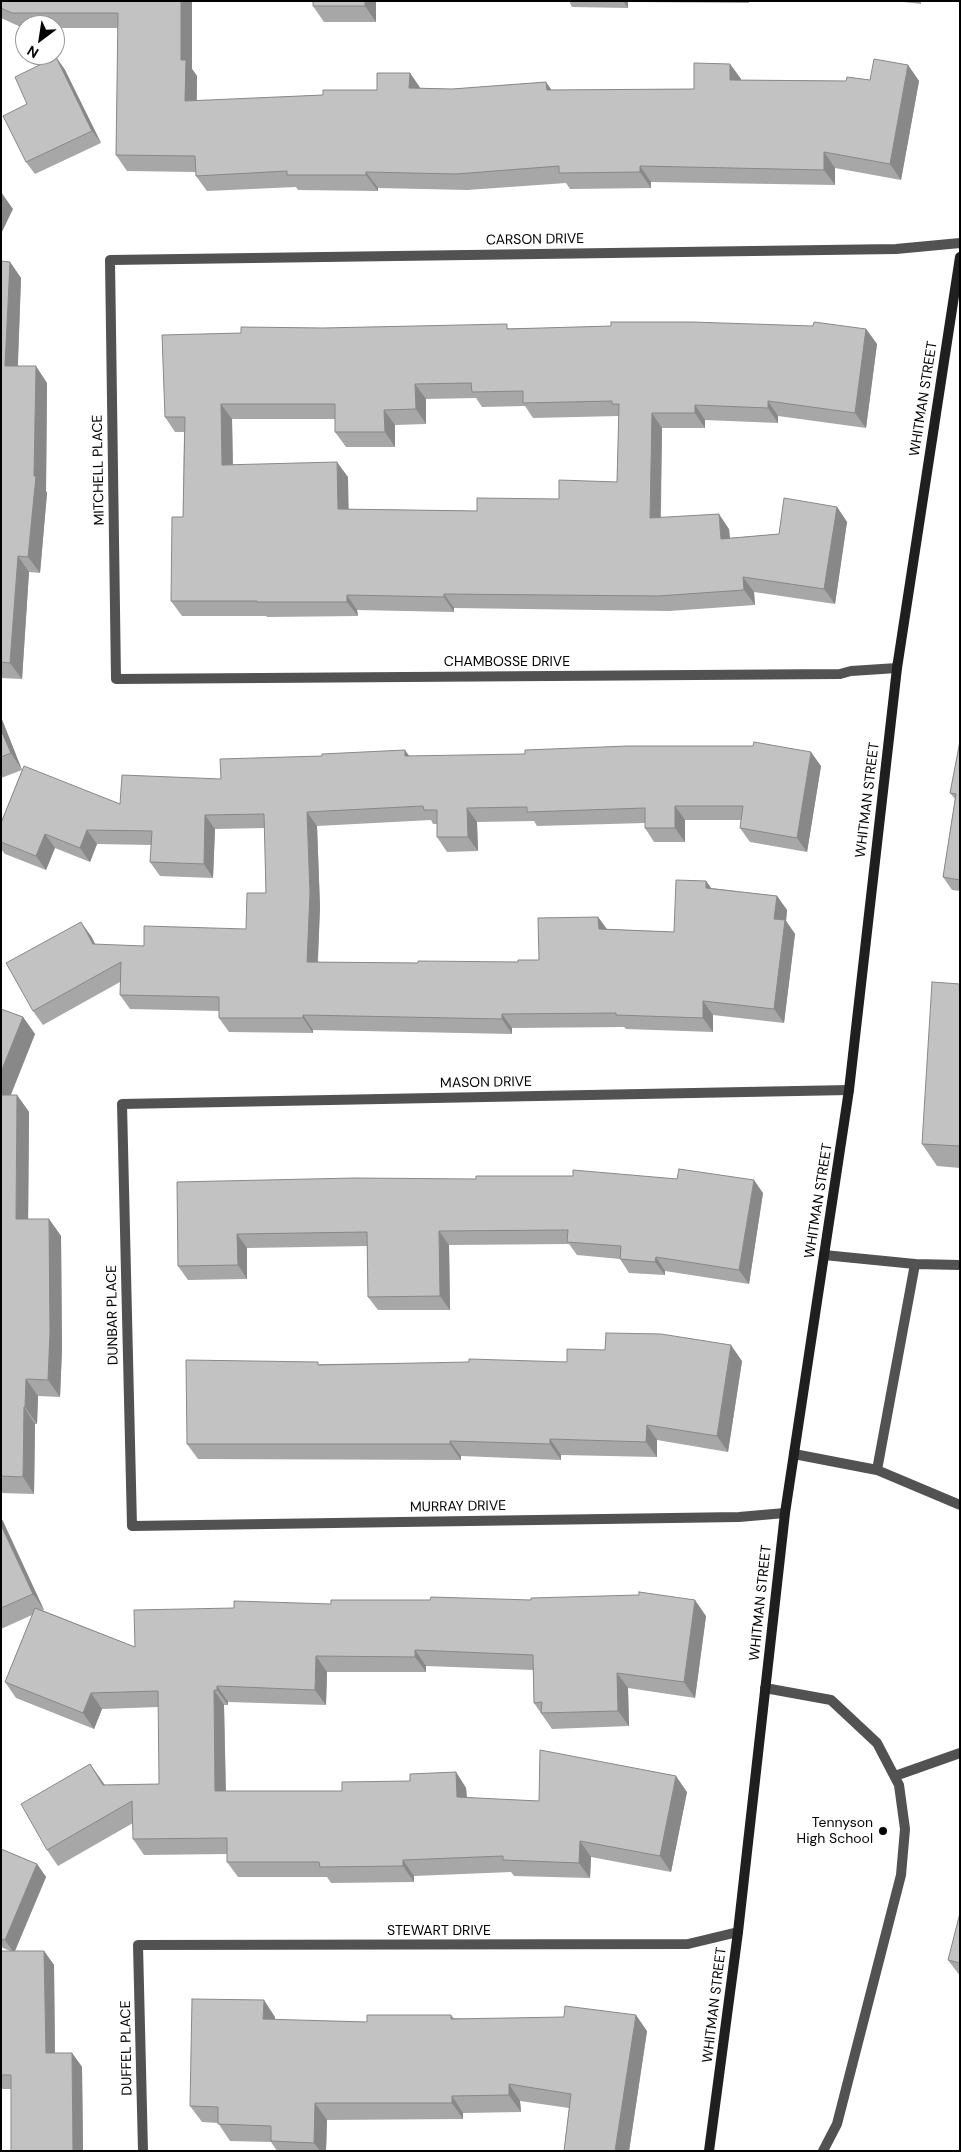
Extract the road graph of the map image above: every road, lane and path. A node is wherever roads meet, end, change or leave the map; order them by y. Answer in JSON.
{"nodes":[{"id":1,"x":960,"y":243,"type":"edge"},
{"id":2,"x":960,"y":257,"type":"edge"},
{"id":3,"x":110,"y":260,"type":"joint"},
{"id":4,"x":897,"y":668,"type":"junction"},
{"id":5,"x":116,"y":679,"type":"joint"},
{"id":6,"x":850,"y":1090,"type":"junction"},
{"id":7,"x":122,"y":1104,"type":"joint"},
{"id":8,"x":824,"y":1254,"type":"junction"},
{"id":9,"x":915,"y":1264,"type":"junction"},
{"id":10,"x":960,"y":1265,"type":"edge"},
{"id":11,"x":794,"y":1454,"type":"junction"},
{"id":12,"x":877,"y":1470,"type":"junction"},
{"id":13,"x":960,"y":1505,"type":"edge"},
{"id":14,"x":785,"y":1513,"type":"junction"},
{"id":15,"x":132,"y":1526,"type":"joint"},
{"id":16,"x":765,"y":1688,"type":"junction"},
{"id":17,"x":960,"y":1753,"type":"edge"},
{"id":18,"x":895,"y":1776,"type":"junction"},
{"id":19,"x":738,"y":1932,"type":"junction"},
{"id":20,"x":138,"y":1945,"type":"joint"},
{"id":21,"x":143,"y":2151,"type":"edge"},
{"id":22,"x":709,"y":2151,"type":"edge"},
{"id":23,"x":823,"y":2151,"type":"edge"}],
"edges":[{"from":1,"to":3,"type":"street","name":"CARSON DRIVE"},
{"from":2,"to":4,"type":"street","name":"WHITMAN STREET"},
{"from":3,"to":5,"type":"street","name":"MITCHELL PLACE"},
{"from":4,"to":5,"type":"street","name":"CHAMBOSSE DRIVE"},
{"from":4,"to":6,"type":"street","name":"WHITMAN STREET"},
{"from":6,"to":7,"type":"street","name":"MASON DRIVE"},
{"from":6,"to":8,"type":"street","name":"WHITMAN STREET"},
{"from":7,"to":15,"type":"street","name":"DUNBAR PLACE"},
{"from":8,"to":9,"type":"street"},
{"from":8,"to":11,"type":"street","name":"WHITMAN STREET"},
{"from":9,"to":10,"type":"street"},
{"from":9,"to":12,"type":"street"},
{"from":11,"to":12,"type":"street"},
{"from":11,"to":14,"type":"street","name":"WHITMAN STREET"},
{"from":12,"to":13,"type":"street"},
{"from":14,"to":15,"type":"street","name":"MURRAY DRIVE"},
{"from":14,"to":16,"type":"street","name":"WHITMAN STREET"},
{"from":16,"to":18,"type":"street"},
{"from":16,"to":19,"type":"street","name":"WHITMAN STREET"},
{"from":17,"to":18,"type":"street"},
{"from":18,"to":23,"type":"street"},
{"from":19,"to":20,"type":"street","name":"STEWART DRIVE"},
{"from":19,"to":22,"type":"street","name":"WHITMAN STREET"},
{"from":20,"to":21,"type":"street","name":"DUFFEL PLACE"}]}
